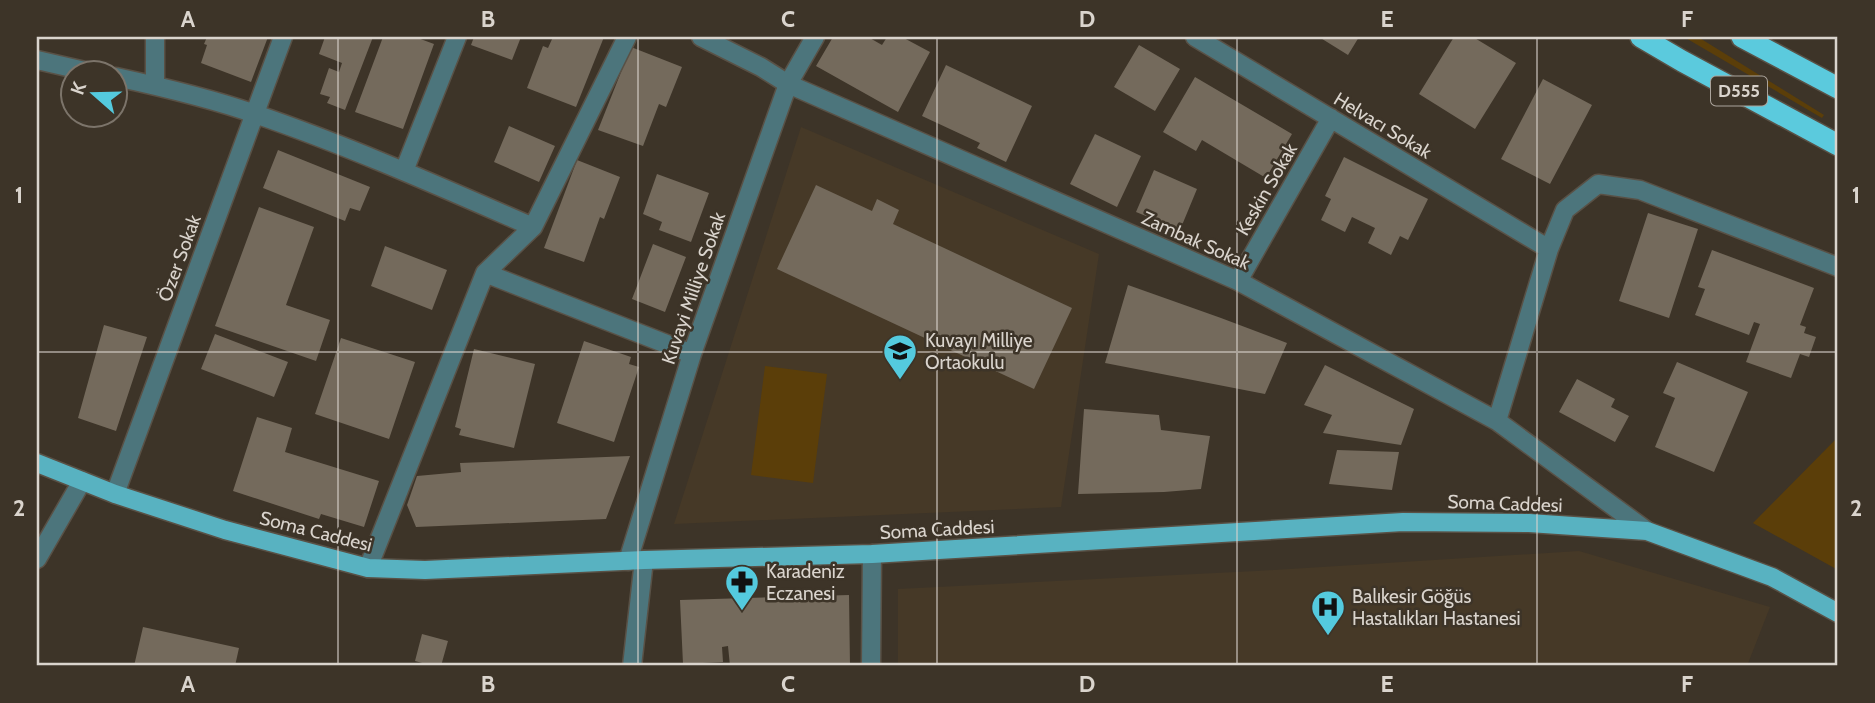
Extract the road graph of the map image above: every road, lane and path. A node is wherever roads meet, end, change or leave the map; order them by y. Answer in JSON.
{"nodes":[{"id":1,"x":155,"y":37,"type":"edge"},
{"id":2,"x":283,"y":37,"type":"edge"},
{"id":3,"x":457,"y":37,"type":"edge"},
{"id":4,"x":627,"y":37,"type":"edge"},
{"id":5,"x":701,"y":37,"type":"edge"},
{"id":6,"x":815,"y":37,"type":"edge"},
{"id":7,"x":1195,"y":37,"type":"edge"},
{"id":8,"x":1641,"y":37,"type":"edge"},
{"id":9,"x":1742,"y":37,"type":"edge"},
{"id":10,"x":37,"y":60,"type":"edge"},
{"id":11,"x":60,"y":65,"type":"edge"},
{"id":12,"x":130,"y":80,"type":"edge"},
{"id":13,"x":788,"y":84,"type":"junction"},
{"id":14,"x":155,"y":85,"type":"junction"},
{"id":15,"x":1838,"y":88,"type":"edge"},
{"id":16,"x":254,"y":113,"type":"junction"},
{"id":17,"x":1331,"y":118,"type":"junction"},
{"id":18,"x":1838,"y":145,"type":"edge"},
{"id":19,"x":404,"y":171,"type":"junction"},
{"id":20,"x":533,"y":227,"type":"junction"},
{"id":21,"x":1549,"y":249,"type":"junction"},
{"id":22,"x":1838,"y":267,"type":"edge"},
{"id":23,"x":485,"y":273,"type":"junction"},
{"id":24,"x":1238,"y":281,"type":"junction"},
{"id":25,"x":692,"y":354,"type":"junction"},
{"id":26,"x":1497,"y":421,"type":"junction"},
{"id":27,"x":37,"y":463,"type":"edge"},
{"id":28,"x":82,"y":481,"type":"junction"},
{"id":29,"x":115,"y":494,"type":"junction"},
{"id":30,"x":1647,"y":531,"type":"junction"},
{"id":31,"x":872,"y":554,"type":"junction"},
{"id":32,"x":37,"y":559,"type":"edge"},
{"id":33,"x":636,"y":560,"type":"junction"},
{"id":34,"x":368,"y":568,"type":"junction"},
{"id":35,"x":1838,"y":613,"type":"edge"},
{"id":36,"x":632,"y":666,"type":"edge"},
{"id":37,"x":871,"y":666,"type":"edge"}],
"edges":[{"from":1,"to":14,"type":"street"},
{"from":2,"to":16,"type":"street","name":"Özer Sokak"},
{"from":3,"to":19,"type":"street"},
{"from":4,"to":20,"type":"street"},
{"from":5,"to":13,"type":"street","name":"Zambak Sokak"},
{"from":6,"to":13,"type":"street","name":"Kuvayi Milliye Sokak"},
{"from":7,"to":17,"type":"street","name":"Helvacı Sokak"},
{"from":8,"to":18,"type":"highway","number":"D555"},
{"from":9,"to":15,"type":"highway","number":"D555"},
{"from":10,"to":11,"type":"street"},
{"from":12,"to":14,"type":"street"},
{"from":13,"to":24,"type":"street","name":"Zambak Sokak"},
{"from":13,"to":25,"type":"street","name":"Kuvayi Milliye Sokak"},
{"from":14,"to":16,"type":"street"},
{"from":16,"to":19,"type":"street"},
{"from":16,"to":29,"type":"street","name":"Özer Sokak"},
{"from":17,"to":21,"type":"street","name":"Helvacı Sokak"},
{"from":17,"to":24,"type":"street","name":"Keskin Sokak"},
{"from":19,"to":20,"type":"street"},
{"from":20,"to":23,"type":"street"},
{"from":21,"to":22,"type":"street"},
{"from":21,"to":26,"type":"street"},
{"from":23,"to":25,"type":"street"},
{"from":23,"to":34,"type":"street"},
{"from":24,"to":26,"type":"street","name":"Zambak Sokak"},
{"from":25,"to":33,"type":"street","name":"Kuvayi Milliye Sokak"},
{"from":26,"to":30,"type":"street","name":"Zambak Sokak"},
{"from":27,"to":28,"type":"main road","name":"Soma Caddesi"},
{"from":28,"to":29,"type":"main road","name":"Soma Caddesi"},
{"from":28,"to":32,"type":"street"},
{"from":29,"to":34,"type":"main road","name":"Soma Caddesi"},
{"from":30,"to":31,"type":"main road","name":"Soma Caddesi"},
{"from":30,"to":35,"type":"main road","name":"Soma Caddesi"},
{"from":31,"to":33,"type":"main road","name":"Soma Caddesi"},
{"from":31,"to":37,"type":"street"},
{"from":33,"to":34,"type":"main road","name":"Soma Caddesi"},
{"from":33,"to":36,"type":"street","name":"Kuvayi Milliye Sokak"}]}
